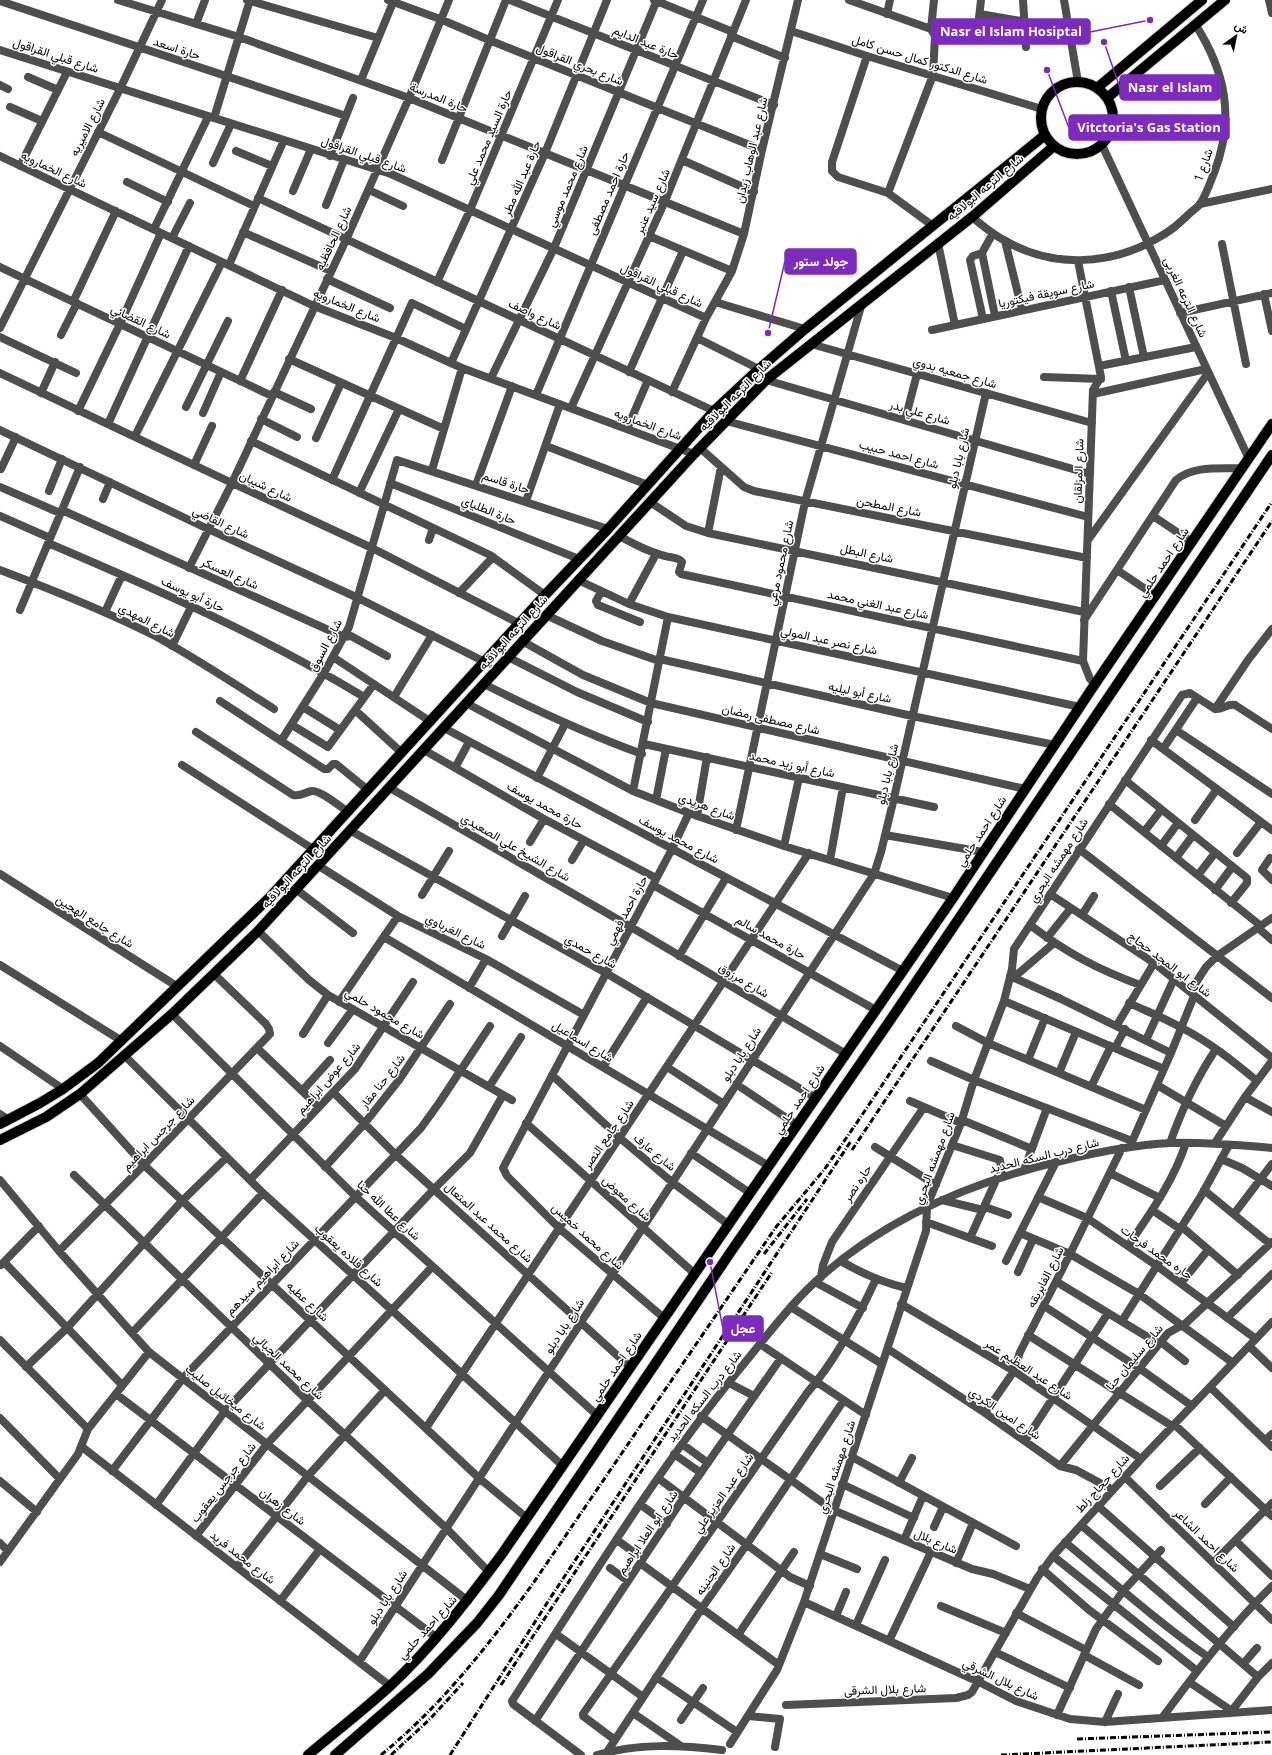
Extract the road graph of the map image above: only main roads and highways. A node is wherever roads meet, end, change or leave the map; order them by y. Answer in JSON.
{"nodes":[{"id":1,"x":1225,"y":0,"type":"edge"},
{"id":2,"x":1197,"y":1,"type":"edge"},
{"id":3,"x":1097,"y":88,"type":"junction"},
{"id":4,"x":1107,"y":98,"type":"junction"},
{"id":5,"x":1045,"y":135,"type":"junction"},
{"id":6,"x":1054,"y":146,"type":"junction"},
{"id":7,"x":1272,"y":424,"type":"edge"},
{"id":8,"x":1272,"y":455,"type":"edge"},
{"id":9,"x":269,"y":898,"type":"junction"},
{"id":10,"x":281,"y":908,"type":"junction"},
{"id":11,"x":3,"y":1119,"type":"edge"},
{"id":12,"x":0,"y":1140,"type":"edge"},
{"id":13,"x":578,"y":1444,"type":"junction"},
{"id":14,"x":593,"y":1454,"type":"junction"},
{"id":15,"x":308,"y":1755,"type":"edge"},
{"id":16,"x":335,"y":1755,"type":"edge"}],
"edges":[{"from":1,"to":4,"type":"main road"},
{"from":2,"to":3,"type":"main road"},
{"from":3,"to":4,"type":"main road"},
{"from":3,"to":5,"type":"main road"},
{"from":4,"to":6,"type":"main road"},
{"from":5,"to":6,"type":"main road"},
{"from":5,"to":9,"type":"main road","name":"شارع الترعه البولاقيه"},
{"from":6,"to":10,"type":"main road","name":"شارع الترعه البولاقيه"},
{"from":7,"to":13,"type":"main road","name":"شارع احمد حلمي"},
{"from":8,"to":14,"type":"main road"},
{"from":9,"to":10,"type":"main road"},
{"from":9,"to":11,"type":"main road","name":"شارع الترعه البولاقيه"},
{"from":10,"to":12,"type":"main road","name":"شارع الترعه البولاقيه"},
{"from":13,"to":14,"type":"main road"},
{"from":13,"to":15,"type":"main road","name":"شارع احمد حلمي"},
{"from":14,"to":16,"type":"main road"}]}
